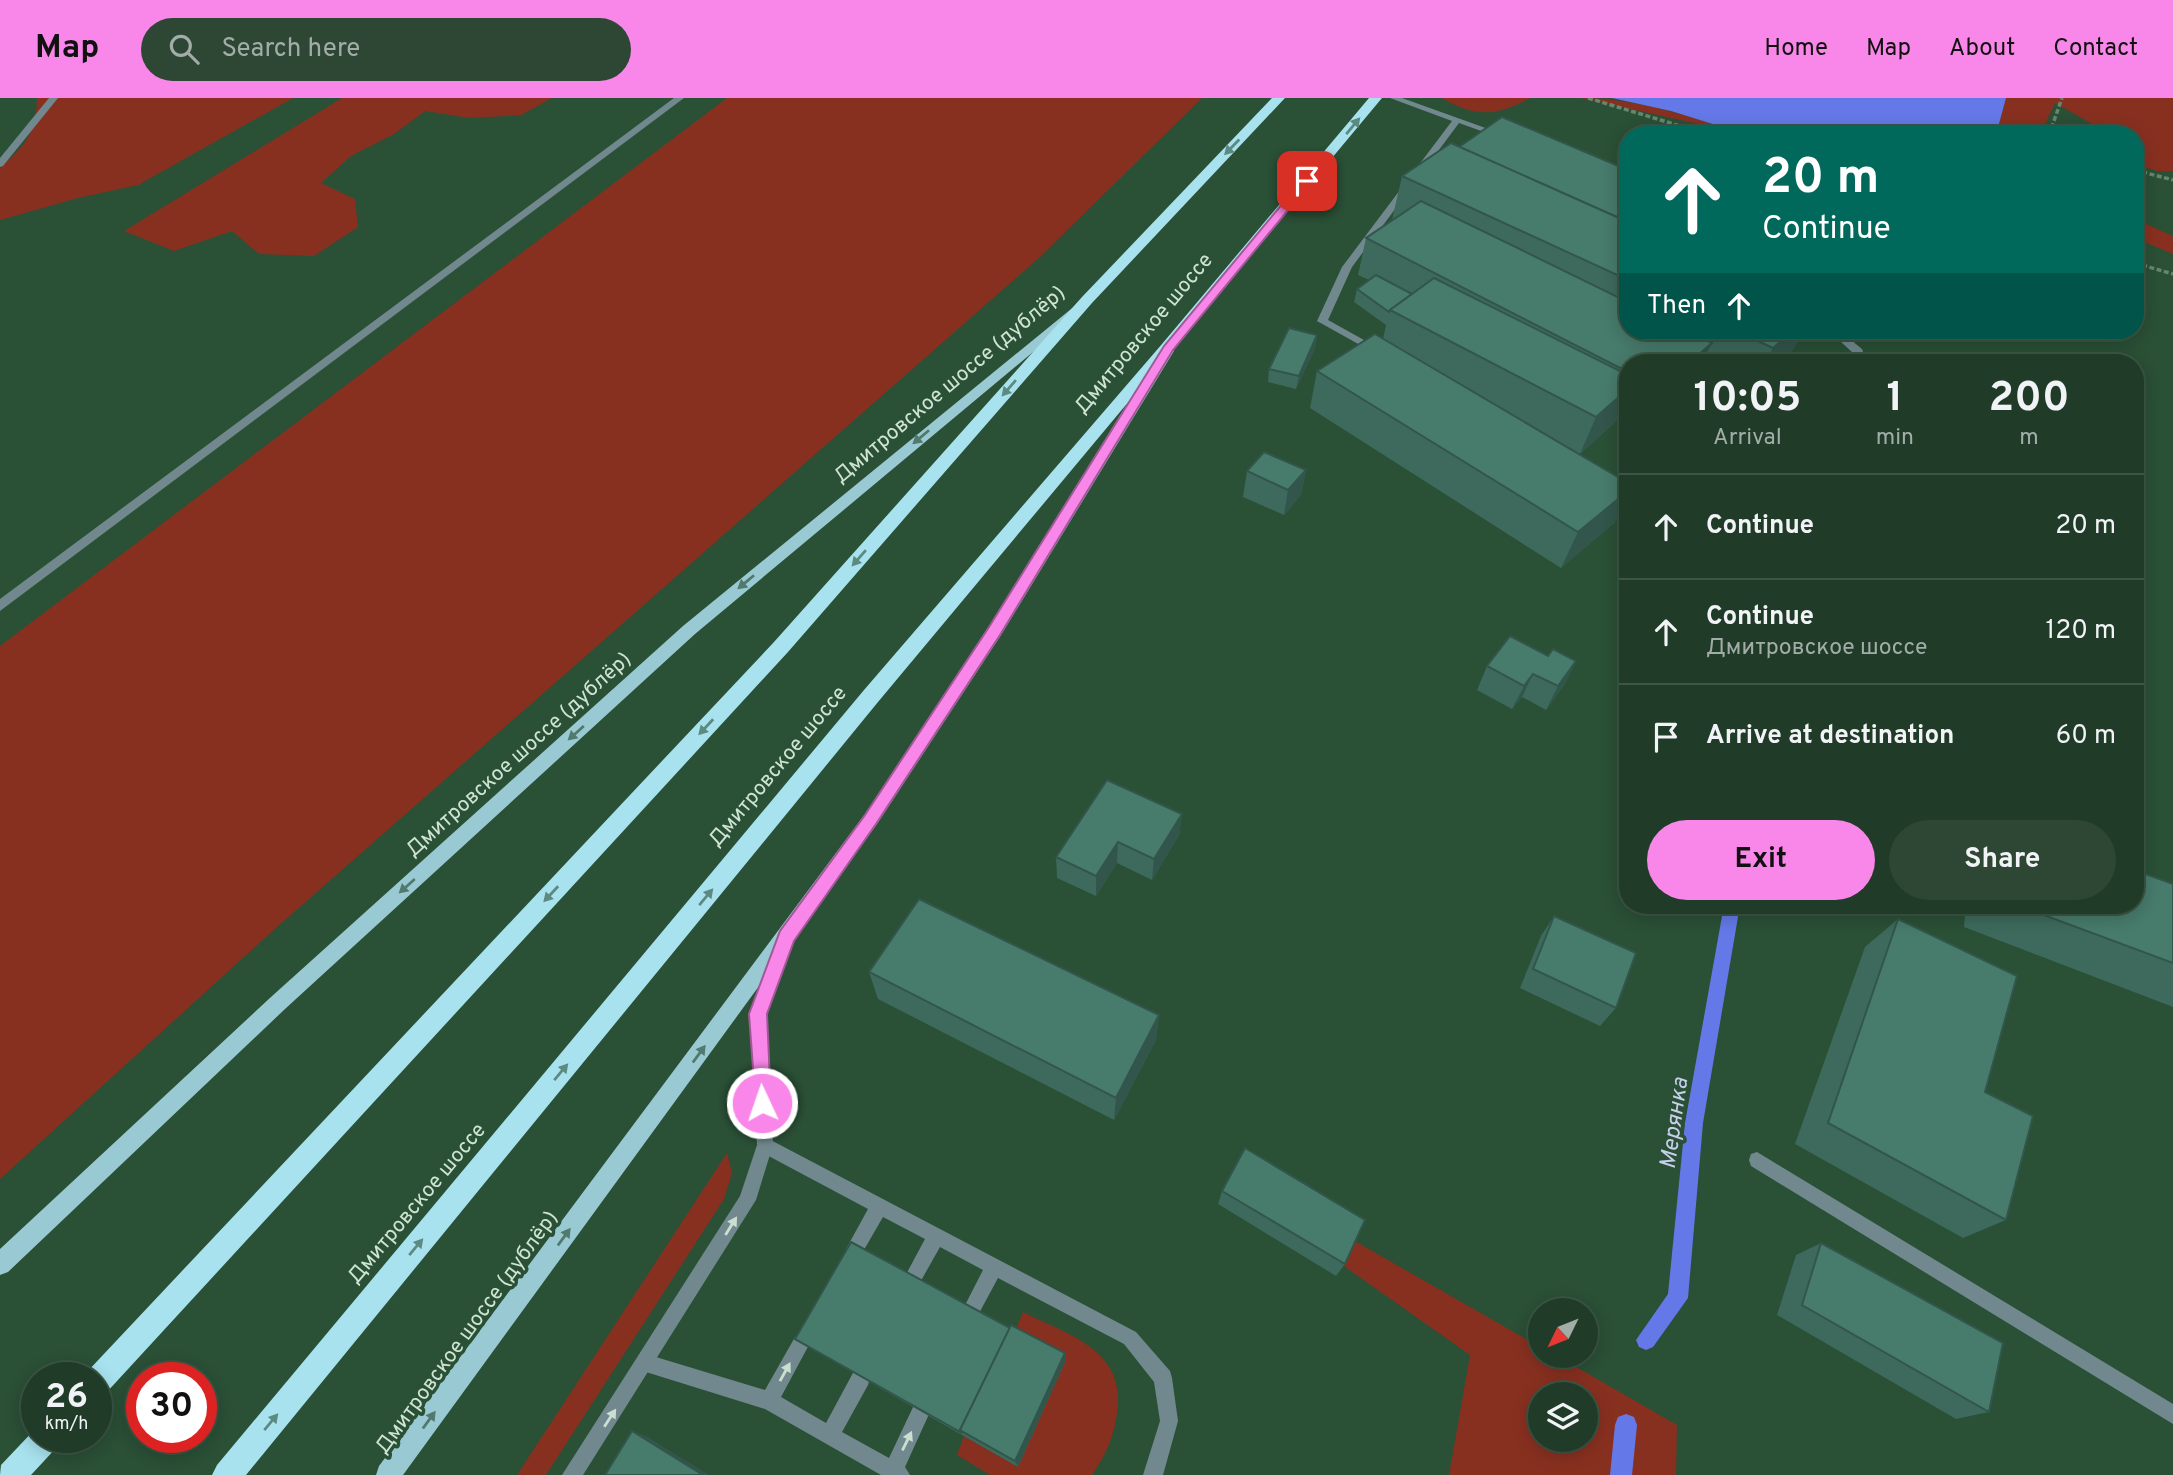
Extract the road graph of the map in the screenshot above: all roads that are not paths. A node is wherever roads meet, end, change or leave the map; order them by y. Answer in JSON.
{"nodes":[{"id":1,"x":54,"y":98,"type":"edge"},
{"id":2,"x":680,"y":98,"type":"edge"},
{"id":3,"x":1279,"y":98,"type":"edge"},
{"id":4,"x":1376,"y":98,"type":"edge"},
{"id":5,"x":1394,"y":98,"type":"edge"},
{"id":6,"x":1457,"y":120,"type":"junction"},
{"id":7,"x":1513,"y":139,"type":"edge"},
{"id":8,"x":0,"y":164,"type":"edge"},
{"id":9,"x":1087,"y":300,"type":"junction"},
{"id":10,"x":1845,"y":340,"type":"edge"},
{"id":11,"x":1168,"y":348,"type":"junction"},
{"id":12,"x":1857,"y":354,"type":"edge"},
{"id":13,"x":1383,"y":355,"type":"edge"},
{"id":14,"x":0,"y":606,"type":"edge"},
{"id":15,"x":786,"y":937,"type":"junction"},
{"id":16,"x":765,"y":1145,"type":"junction"},
{"id":17,"x":1757,"y":1160,"type":"dead end"},
{"id":18,"x":879,"y":1206,"type":"junction"},
{"id":19,"x":936,"y":1236,"type":"junction"},
{"id":20,"x":855,"y":1249,"type":"edge"},
{"id":21,"x":0,"y":1264,"type":"edge"},
{"id":22,"x":994,"y":1267,"type":"junction"},
{"id":23,"x":912,"y":1280,"type":"edge"},
{"id":24,"x":971,"y":1311,"type":"edge"},
{"id":25,"x":801,"y":1343,"type":"edge"},
{"id":26,"x":646,"y":1363,"type":"junction"},
{"id":27,"x":112,"y":1366,"type":"edge"},
{"id":28,"x":861,"y":1378,"type":"edge"},
{"id":29,"x":768,"y":1401,"type":"junction"},
{"id":30,"x":921,"y":1412,"type":"edge"},
{"id":31,"x":2173,"y":1415,"type":"edge"},
{"id":32,"x":830,"y":1434,"type":"junction"},
{"id":33,"x":32,"y":1453,"type":"edge"},
{"id":34,"x":896,"y":1473,"type":"edge"},
{"id":35,"x":11,"y":1475,"type":"edge"},
{"id":36,"x":227,"y":1475,"type":"edge"},
{"id":37,"x":388,"y":1475,"type":"edge"},
{"id":38,"x":572,"y":1475,"type":"edge"},
{"id":39,"x":1153,"y":1475,"type":"edge"}],
"edges":[{"from":1,"to":8,"type":"street"},
{"from":2,"to":14,"type":"street"},
{"from":3,"to":9,"type":"highway","one_way":true},
{"from":11,"to":4,"type":"highway","name":"Дмитровское шоссе","one_way":true},
{"from":5,"to":6,"type":"street"},
{"from":6,"to":7,"type":"street"},
{"from":6,"to":13,"type":"street"},
{"from":9,"to":21,"type":"main road","name":"Дмитровское шоссе (дублёр)","one_way":true},
{"from":9,"to":27,"type":"highway","one_way":true},
{"from":10,"to":12,"type":"street"},
{"from":11,"to":15,"type":"main road","name":"Дмитровское шоссе (дублёр)"},
{"from":36,"to":11,"type":"highway","name":"Дмитровское шоссе","one_way":true},
{"from":15,"to":16,"type":"street"},
{"from":37,"to":15,"type":"main road","name":"Дмитровское шоссе (дублёр)","one_way":true},
{"from":16,"to":18,"type":"street"},
{"from":26,"to":16,"type":"street","one_way":true},
{"from":17,"to":31,"type":"street"},
{"from":18,"to":19,"type":"street"},
{"from":18,"to":20,"type":"street"},
{"from":19,"to":22,"type":"street"},
{"from":19,"to":23,"type":"street"},
{"from":22,"to":24,"type":"street"},
{"from":22,"to":39,"type":"street"},
{"from":29,"to":25,"type":"street","one_way":true},
{"from":26,"to":29,"type":"street"},
{"from":38,"to":26,"type":"street","one_way":true},
{"from":28,"to":32,"type":"street"},
{"from":29,"to":32,"type":"street"},
{"from":34,"to":30,"type":"street","one_way":true},
{"from":32,"to":34,"type":"street"},
{"from":33,"to":35,"type":"highway"}]}
